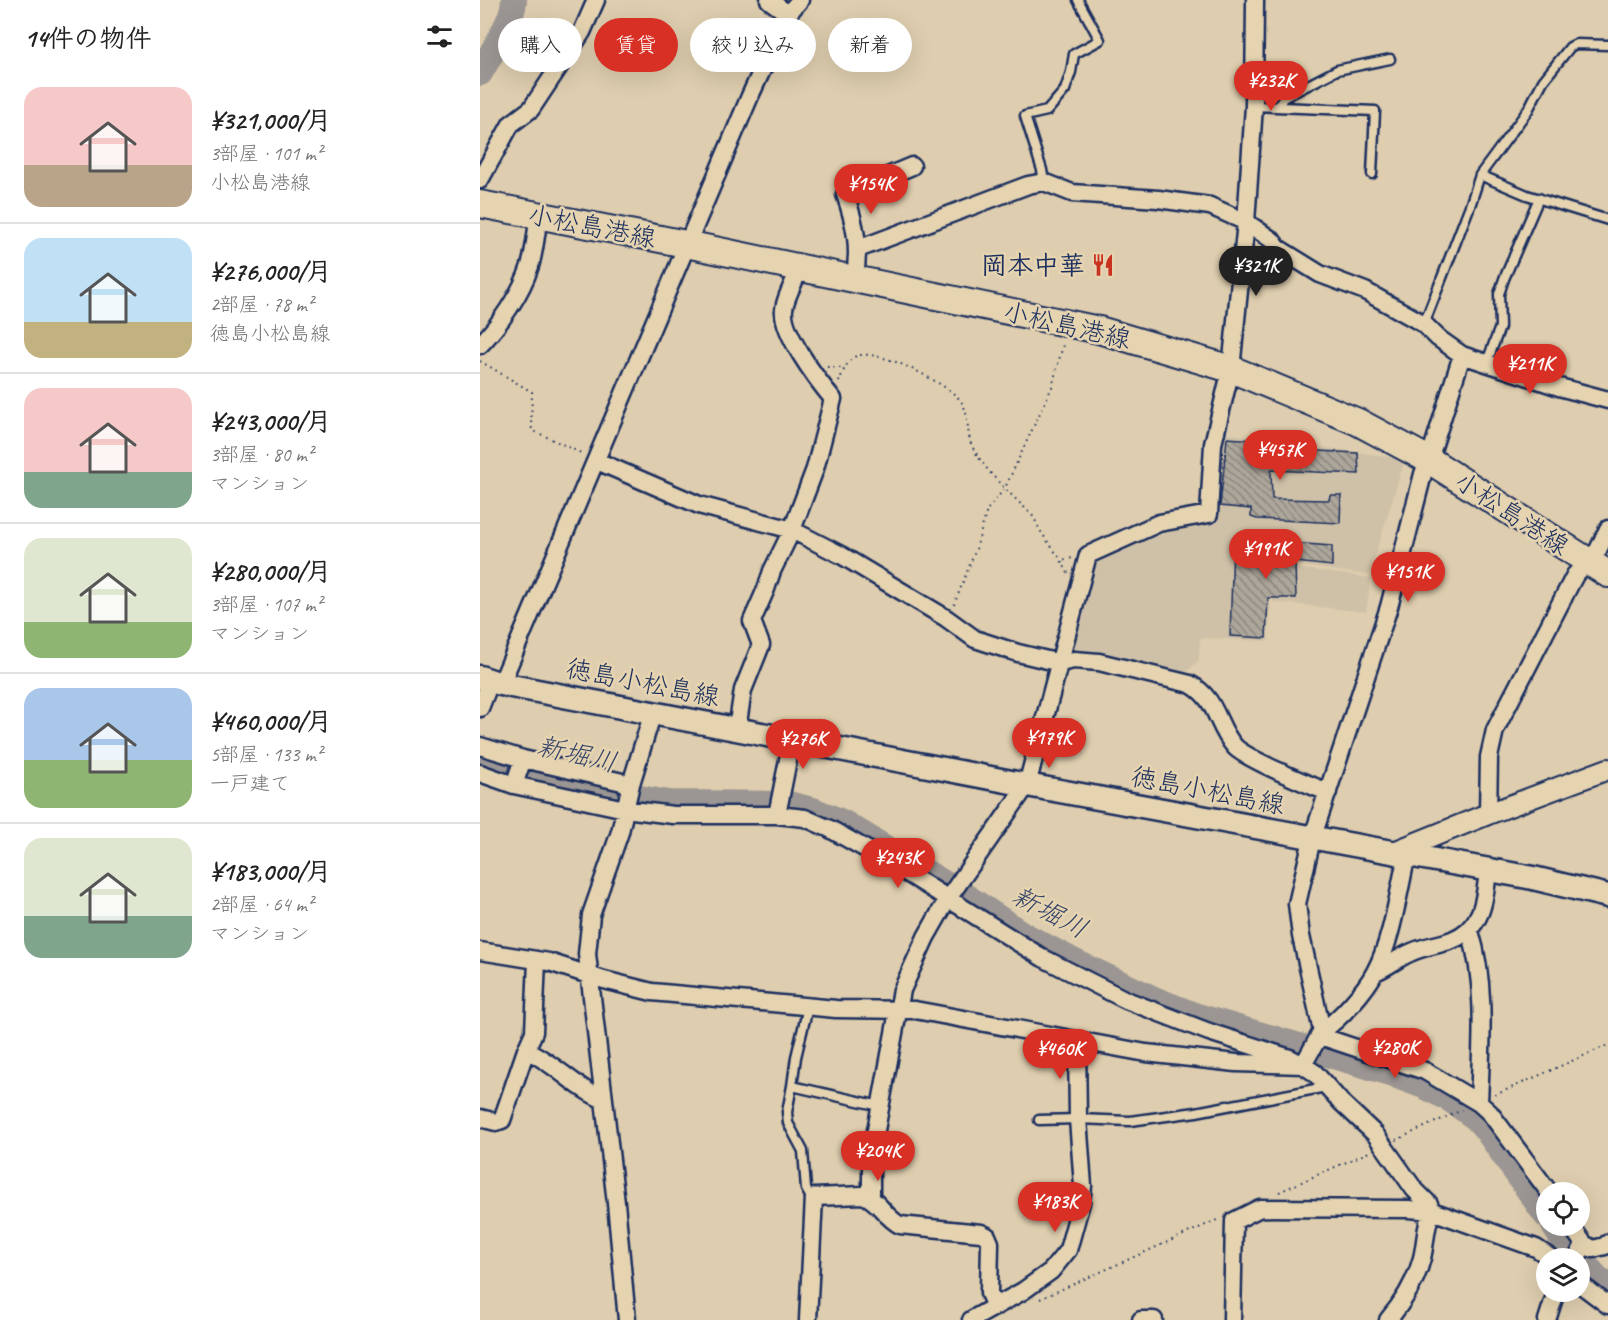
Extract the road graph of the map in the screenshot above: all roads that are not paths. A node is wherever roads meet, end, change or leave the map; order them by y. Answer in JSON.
{"nodes":[{"id":1,"x":596,"y":0,"type":"edge"},
{"id":2,"x":769,"y":0,"type":"edge"},
{"id":3,"x":800,"y":0,"type":"edge"},
{"id":4,"x":1078,"y":0,"type":"edge"},
{"id":5,"x":1255,"y":0,"type":"edge"},
{"id":6,"x":788,"y":14,"type":"junction"},
{"id":7,"x":1608,"y":45,"type":"edge"},
{"id":8,"x":1390,"y":59,"type":"dead end"},
{"id":9,"x":1254,"y":106,"type":"junction"},
{"id":10,"x":1278,"y":107,"type":"junction"},
{"id":11,"x":912,"y":166,"type":"dead end"},
{"id":12,"x":1372,"y":174,"type":"dead end"},
{"id":13,"x":1480,"y":175,"type":"junction"},
{"id":14,"x":480,"y":180,"type":"edge"},
{"id":15,"x":1044,"y":182,"type":"junction"},
{"id":16,"x":1539,"y":198,"type":"junction"},
{"id":17,"x":480,"y":204,"type":"edge"},
{"id":18,"x":538,"y":216,"type":"junction"},
{"id":19,"x":1608,"y":220,"type":"edge"},
{"id":20,"x":1246,"y":222,"type":"junction"},
{"id":21,"x":686,"y":244,"type":"junction"},
{"id":22,"x":858,"y":249,"type":"junction"},
{"id":23,"x":799,"y":269,"type":"junction"},
{"id":24,"x":854,"y":279,"type":"junction"},
{"id":25,"x":1424,"y":324,"type":"junction"},
{"id":26,"x":480,"y":345,"type":"edge"},
{"id":27,"x":1462,"y":355,"type":"junction"},
{"id":28,"x":1487,"y":362,"type":"junction"},
{"id":29,"x":1231,"y":369,"type":"junction"},
{"id":30,"x":1608,"y":400,"type":"edge"},
{"id":31,"x":597,"y":460,"type":"junction"},
{"id":32,"x":1429,"y":460,"type":"junction"},
{"id":33,"x":1608,"y":529,"type":"edge"},
{"id":34,"x":792,"y":530,"type":"junction"},
{"id":35,"x":1598,"y":568,"type":"edge"},
{"id":36,"x":1060,"y":663,"type":"junction"},
{"id":37,"x":490,"y":680,"type":"edge"},
{"id":38,"x":480,"y":708,"type":"edge"},
{"id":39,"x":653,"y":712,"type":"junction"},
{"id":40,"x":737,"y":729,"type":"junction"},
{"id":41,"x":792,"y":740,"type":"junction"},
{"id":42,"x":480,"y":746,"type":"edge"},
{"id":43,"x":1608,"y":769,"type":"edge"},
{"id":44,"x":519,"y":772,"type":"junction"},
{"id":45,"x":480,"y":773,"type":"edge"},
{"id":46,"x":1028,"y":785,"type":"junction"},
{"id":47,"x":1328,"y":792,"type":"junction"},
{"id":48,"x":628,"y":797,"type":"junction"},
{"id":49,"x":777,"y":812,"type":"junction"},
{"id":50,"x":1488,"y":814,"type":"junction"},
{"id":51,"x":1312,"y":838,"type":"junction"},
{"id":52,"x":1401,"y":854,"type":"junction"},
{"id":53,"x":1488,"y":870,"type":"junction"},
{"id":54,"x":1608,"y":896,"type":"edge"},
{"id":55,"x":949,"y":898,"type":"junction"},
{"id":56,"x":1470,"y":931,"type":"junction"},
{"id":57,"x":480,"y":951,"type":"edge"},
{"id":58,"x":537,"y":960,"type":"junction"},
{"id":59,"x":1375,"y":972,"type":"junction"},
{"id":60,"x":589,"y":974,"type":"junction"},
{"id":61,"x":808,"y":1007,"type":"junction"},
{"id":62,"x":898,"y":1010,"type":"junction"},
{"id":63,"x":1320,"y":1036,"type":"junction"},
{"id":64,"x":1077,"y":1041,"type":"junction"},
{"id":65,"x":526,"y":1050,"type":"junction"},
{"id":66,"x":1305,"y":1062,"type":"junction"},
{"id":67,"x":792,"y":1086,"type":"junction"},
{"id":68,"x":1327,"y":1087,"type":"junction"},
{"id":69,"x":604,"y":1100,"type":"junction"},
{"id":70,"x":1479,"y":1102,"type":"junction"},
{"id":71,"x":880,"y":1106,"type":"junction"},
{"id":72,"x":480,"y":1118,"type":"edge"},
{"id":73,"x":1078,"y":1119,"type":"junction"},
{"id":74,"x":1039,"y":1120,"type":"dead end"},
{"id":75,"x":1542,"y":1182,"type":"edge"},
{"id":76,"x":814,"y":1197,"type":"junction"},
{"id":77,"x":869,"y":1197,"type":"junction"},
{"id":78,"x":1432,"y":1211,"type":"junction"},
{"id":79,"x":1608,"y":1243,"type":"edge"},
{"id":80,"x":1536,"y":1248,"type":"edge"},
{"id":81,"x":1590,"y":1249,"type":"edge"},
{"id":82,"x":1590,"y":1292,"type":"edge"},
{"id":83,"x":1553,"y":1302,"type":"edge"},
{"id":84,"x":1608,"y":1305,"type":"edge"},
{"id":85,"x":995,"y":1307,"type":"junction"},
{"id":86,"x":975,"y":1319,"type":"edge"},
{"id":87,"x":627,"y":1320,"type":"edge"},
{"id":88,"x":808,"y":1320,"type":"edge"},
{"id":89,"x":1141,"y":1320,"type":"edge"},
{"id":90,"x":1155,"y":1320,"type":"edge"},
{"id":91,"x":1232,"y":1320,"type":"edge"},
{"id":92,"x":1388,"y":1320,"type":"edge"},
{"id":93,"x":1547,"y":1320,"type":"edge"}],
"edges":[{"from":1,"to":14,"type":"street"},
{"from":2,"to":6,"type":"street"},
{"from":3,"to":6,"type":"street"},
{"from":4,"to":15,"type":"lane"},
{"from":5,"to":9,"type":"street"},
{"from":6,"to":21,"type":"street"},
{"from":7,"to":13,"type":"lane"},
{"from":8,"to":10,"type":"lane"},
{"from":9,"to":10,"type":"lane"},
{"from":9,"to":20,"type":"street"},
{"from":10,"to":12,"type":"lane"},
{"from":11,"to":22,"type":"street"},
{"from":13,"to":16,"type":"lane"},
{"from":13,"to":25,"type":"lane"},
{"from":15,"to":20,"type":"street"},
{"from":15,"to":22,"type":"street"},
{"from":16,"to":19,"type":"lane"},
{"from":16,"to":28,"type":"lane"},
{"from":17,"to":18,"type":"main road","name":"小松島港線"},
{"from":18,"to":21,"type":"main road","name":"小松島港線"},
{"from":18,"to":26,"type":"street"},
{"from":20,"to":25,"type":"street"},
{"from":20,"to":29,"type":"street"},
{"from":21,"to":23,"type":"main road","name":"小松島港線"},
{"from":21,"to":31,"type":"street"},
{"from":22,"to":24,"type":"street"},
{"from":23,"to":24,"type":"main road","name":"小松島港線"},
{"from":23,"to":34,"type":"street"},
{"from":24,"to":29,"type":"main road","name":"小松島港線"},
{"from":25,"to":27,"type":"street"},
{"from":27,"to":28,"type":"street"},
{"from":27,"to":32,"type":"street"},
{"from":28,"to":30,"type":"street"},
{"from":29,"to":32,"type":"main road","name":"小松島港線"},
{"from":29,"to":36,"type":"street"},
{"from":31,"to":34,"type":"street"},
{"from":31,"to":37,"type":"street"},
{"from":32,"to":35,"type":"main road","name":"小松島港線"},
{"from":32,"to":47,"type":"street"},
{"from":33,"to":35,"type":"street"},
{"from":34,"to":36,"type":"street"},
{"from":34,"to":40,"type":"street"},
{"from":35,"to":50,"type":"street"},
{"from":36,"to":46,"type":"street"},
{"from":36,"to":47,"type":"street"},
{"from":37,"to":38,"type":"street"},
{"from":37,"to":39,"type":"main road","name":"徳島小松島線"},
{"from":39,"to":40,"type":"main road","name":"徳島小松島線"},
{"from":39,"to":48,"type":"street"},
{"from":40,"to":41,"type":"main road","name":"徳島小松島線"},
{"from":41,"to":46,"type":"main road","name":"徳島小松島線"},
{"from":41,"to":49,"type":"street"},
{"from":42,"to":44,"type":"street"},
{"from":43,"to":50,"type":"street"},
{"from":44,"to":45,"type":"street"},
{"from":44,"to":48,"type":"street"},
{"from":44,"to":48,"type":"street"},
{"from":46,"to":51,"type":"main road","name":"徳島小松島線"},
{"from":46,"to":55,"type":"street"},
{"from":47,"to":51,"type":"street"},
{"from":48,"to":49,"type":"street"},
{"from":48,"to":60,"type":"street"},
{"from":49,"to":55,"type":"street"},
{"from":50,"to":52,"type":"street"},
{"from":51,"to":52,"type":"main road","name":"徳島小松島線"},
{"from":51,"to":63,"type":"street"},
{"from":52,"to":53,"type":"main road","name":"徳島小松島線"},
{"from":52,"to":59,"type":"street"},
{"from":53,"to":54,"type":"main road","name":"徳島小松島線"},
{"from":53,"to":56,"type":"street"},
{"from":55,"to":62,"type":"street"},
{"from":55,"to":66,"type":"street"},
{"from":56,"to":59,"type":"street"},
{"from":56,"to":70,"type":"street"},
{"from":57,"to":58,"type":"street"},
{"from":58,"to":60,"type":"street"},
{"from":58,"to":65,"type":"street"},
{"from":59,"to":63,"type":"street"},
{"from":60,"to":61,"type":"street"},
{"from":60,"to":69,"type":"street"},
{"from":61,"to":62,"type":"street"},
{"from":61,"to":67,"type":"lane"},
{"from":62,"to":64,"type":"street"},
{"from":62,"to":71,"type":"street"},
{"from":63,"to":66,"type":"street"},
{"from":63,"to":70,"type":"street"},
{"from":64,"to":66,"type":"street"},
{"from":64,"to":73,"type":"street"},
{"from":65,"to":69,"type":"street"},
{"from":65,"to":72,"type":"street"},
{"from":66,"to":68,"type":"street"},
{"from":67,"to":71,"type":"lane"},
{"from":67,"to":76,"type":"lane"},
{"from":68,"to":73,"type":"lane"},
{"from":68,"to":78,"type":"street"},
{"from":69,"to":87,"type":"street"},
{"from":70,"to":75,"type":"street"},
{"from":71,"to":77,"type":"street"},
{"from":73,"to":74,"type":"lane"},
{"from":73,"to":85,"type":"street"},
{"from":76,"to":77,"type":"street"},
{"from":76,"to":88,"type":"street"},
{"from":77,"to":85,"type":"street"},
{"from":78,"to":80,"type":"street"},
{"from":78,"to":91,"type":"street"},
{"from":78,"to":92,"type":"street"},
{"from":79,"to":81,"type":"street"},
{"from":82,"to":84,"type":"street"},
{"from":83,"to":93,"type":"street"},
{"from":85,"to":86,"type":"street"},
{"from":89,"to":90,"type":"street"}]}
